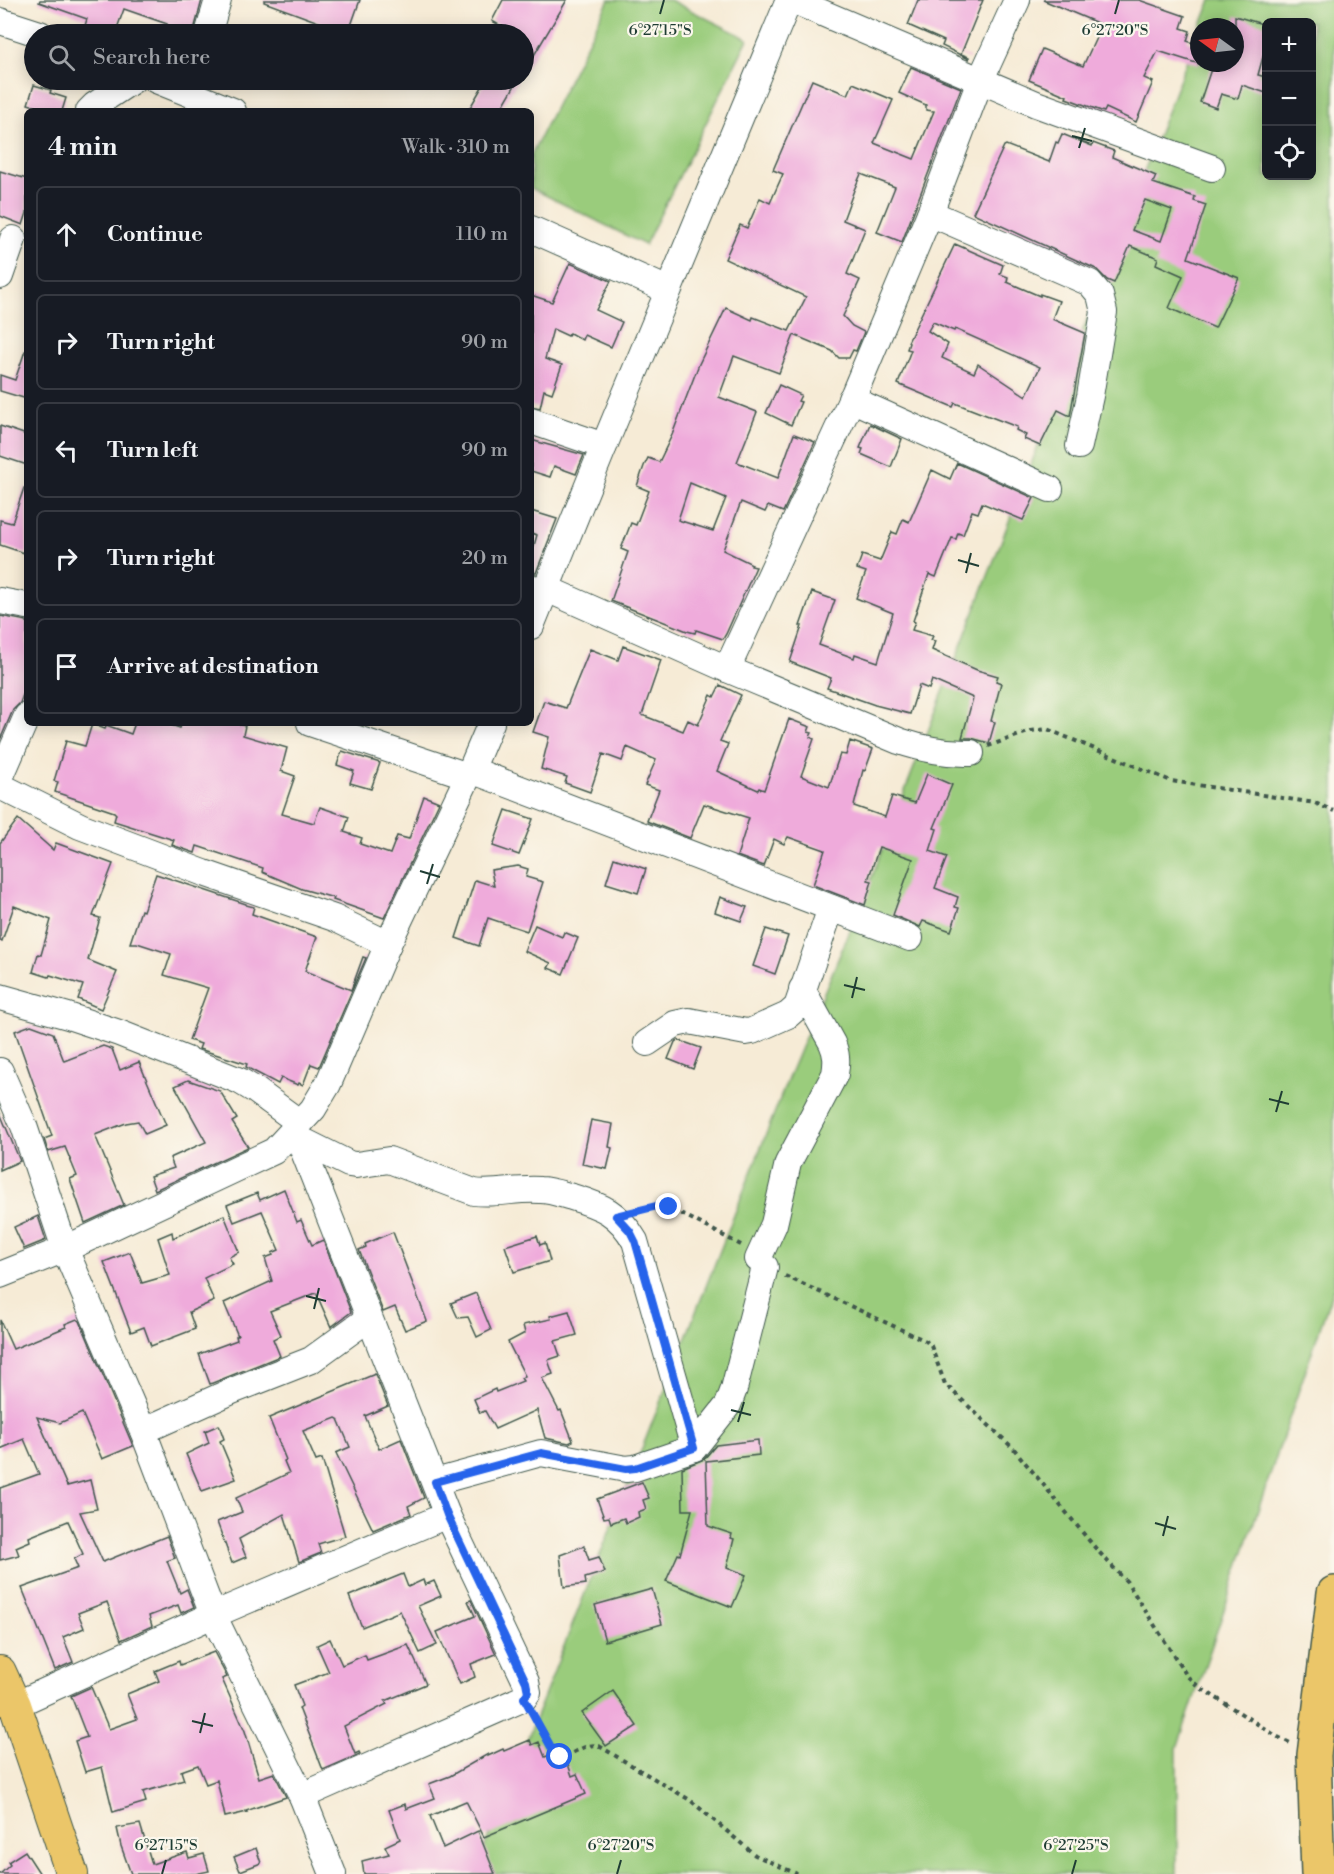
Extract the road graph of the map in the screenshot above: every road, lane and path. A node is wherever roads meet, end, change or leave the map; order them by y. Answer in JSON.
{"nodes":[{"id":1,"x":218,"y":0,"type":"edge"},
{"id":2,"x":790,"y":0,"type":"edge"},
{"id":3,"x":1017,"y":0,"type":"edge"},
{"id":4,"x":0,"y":21,"type":"edge"},
{"id":5,"x":211,"y":24,"type":"edge"},
{"id":6,"x":24,"y":29,"type":"edge"},
{"id":7,"x":980,"y":81,"type":"junction"},
{"id":8,"x":118,"y":90,"type":"edge"},
{"id":9,"x":198,"y":90,"type":"edge"},
{"id":10,"x":92,"y":108,"type":"edge"},
{"id":11,"x":228,"y":108,"type":"edge"},
{"id":12,"x":1212,"y":168,"type":"dead end"},
{"id":13,"x":930,"y":213,"type":"junction"},
{"id":14,"x":534,"y":230,"type":"edge"},
{"id":15,"x":13,"y":239,"type":"edge"},
{"id":16,"x":0,"y":276,"type":"edge"},
{"id":17,"x":668,"y":290,"type":"junction"},
{"id":18,"x":851,"y":399,"type":"junction"},
{"id":19,"x":534,"y":423,"type":"edge"},
{"id":20,"x":604,"y":446,"type":"junction"},
{"id":21,"x":1079,"y":446,"type":"dead end"},
{"id":22,"x":1050,"y":489,"type":"dead end"},
{"id":23,"x":539,"y":588,"type":"edge"},
{"id":24,"x":0,"y":601,"type":"edge"},
{"id":25,"x":24,"y":605,"type":"edge"},
{"id":26,"x":534,"y":612,"type":"edge"},
{"id":27,"x":727,"y":669,"type":"junction"},
{"id":28,"x":24,"y":723,"type":"edge"},
{"id":29,"x":320,"y":726,"type":"edge"},
{"id":30,"x":490,"y":726,"type":"edge"},
{"id":31,"x":971,"y":753,"type":"joint"},
{"id":32,"x":470,"y":773,"type":"junction"},
{"id":33,"x":0,"y":778,"type":"edge"},
{"id":34,"x":0,"y":786,"type":"edge"},
{"id":35,"x":1334,"y":811,"type":"edge"},
{"id":36,"x":831,"y":908,"type":"junction"},
{"id":37,"x":910,"y":938,"type":"dead end"},
{"id":38,"x":388,"y":944,"type":"junction"},
{"id":39,"x":802,"y":989,"type":"junction"},
{"id":40,"x":0,"y":997,"type":"edge"},
{"id":41,"x":647,"y":1043,"type":"dead end"},
{"id":42,"x":0,"y":1071,"type":"edge"},
{"id":43,"x":298,"y":1130,"type":"junction"},
{"id":44,"x":616,"y":1216,"type":"junction"},
{"id":45,"x":65,"y":1249,"type":"junction"},
{"id":46,"x":762,"y":1263,"type":"junction"},
{"id":47,"x":0,"y":1275,"type":"edge"},
{"id":48,"x":369,"y":1318,"type":"junction"},
{"id":49,"x":142,"y":1431,"type":"junction"},
{"id":50,"x":694,"y":1448,"type":"junction"},
{"id":51,"x":435,"y":1482,"type":"junction"},
{"id":52,"x":447,"y":1515,"type":"junction"},
{"id":53,"x":1334,"y":1593,"type":"edge"},
{"id":54,"x":213,"y":1615,"type":"junction"},
{"id":55,"x":0,"y":1672,"type":"edge"},
{"id":56,"x":524,"y":1698,"type":"junction"},
{"id":57,"x":15,"y":1705,"type":"junction"},
{"id":58,"x":1324,"y":1760,"type":"edge"},
{"id":59,"x":302,"y":1796,"type":"junction"},
{"id":60,"x":72,"y":1874,"type":"edge"},
{"id":61,"x":333,"y":1874,"type":"edge"},
{"id":62,"x":797,"y":1874,"type":"edge"},
{"id":63,"x":1318,"y":1874,"type":"edge"}],
"edges":[{"from":1,"to":5,"type":"street"},
{"from":2,"to":7,"type":"street"},
{"from":2,"to":17,"type":"street"},
{"from":3,"to":7,"type":"street"},
{"from":4,"to":6,"type":"street"},
{"from":7,"to":12,"type":"street"},
{"from":7,"to":13,"type":"street"},
{"from":8,"to":10,"type":"street"},
{"from":9,"to":11,"type":"street"},
{"from":13,"to":18,"type":"street"},
{"from":13,"to":21,"type":"street"},
{"from":14,"to":17,"type":"street"},
{"from":15,"to":16,"type":"street"},
{"from":17,"to":20,"type":"street"},
{"from":18,"to":22,"type":"street"},
{"from":18,"to":27,"type":"street"},
{"from":19,"to":20,"type":"street"},
{"from":20,"to":23,"type":"street"},
{"from":23,"to":26,"type":"street"},
{"from":23,"to":27,"type":"street"},
{"from":24,"to":25,"type":"street"},
{"from":27,"to":31,"type":"street"},
{"from":28,"to":33,"type":"street"},
{"from":29,"to":32,"type":"street"},
{"from":30,"to":32,"type":"street"},
{"from":31,"to":35,"type":"path"},
{"from":32,"to":36,"type":"street"},
{"from":32,"to":38,"type":"street"},
{"from":34,"to":38,"type":"street"},
{"from":36,"to":37,"type":"street"},
{"from":36,"to":39,"type":"street"},
{"from":38,"to":43,"type":"street"},
{"from":39,"to":41,"type":"street"},
{"from":39,"to":46,"type":"street"},
{"from":40,"to":43,"type":"street"},
{"from":42,"to":45,"type":"street"},
{"from":43,"to":44,"type":"street"},
{"from":43,"to":45,"type":"street"},
{"from":43,"to":48,"type":"street"},
{"from":44,"to":46,"type":"path"},
{"from":44,"to":50,"type":"street"},
{"from":45,"to":47,"type":"street"},
{"from":45,"to":49,"type":"street"},
{"from":46,"to":50,"type":"street"},
{"from":46,"to":58,"type":"path"},
{"from":48,"to":49,"type":"street"},
{"from":48,"to":51,"type":"street"},
{"from":49,"to":54,"type":"street"},
{"from":50,"to":51,"type":"street"},
{"from":51,"to":52,"type":"street"},
{"from":52,"to":54,"type":"street"},
{"from":52,"to":56,"type":"street"},
{"from":53,"to":58,"type":"highway"},
{"from":54,"to":57,"type":"street"},
{"from":54,"to":59,"type":"street"},
{"from":55,"to":57,"type":"main road"},
{"from":56,"to":59,"type":"street"},
{"from":56,"to":62,"type":"path"},
{"from":57,"to":60,"type":"main road"},
{"from":58,"to":63,"type":"highway"},
{"from":59,"to":61,"type":"street"}]}
